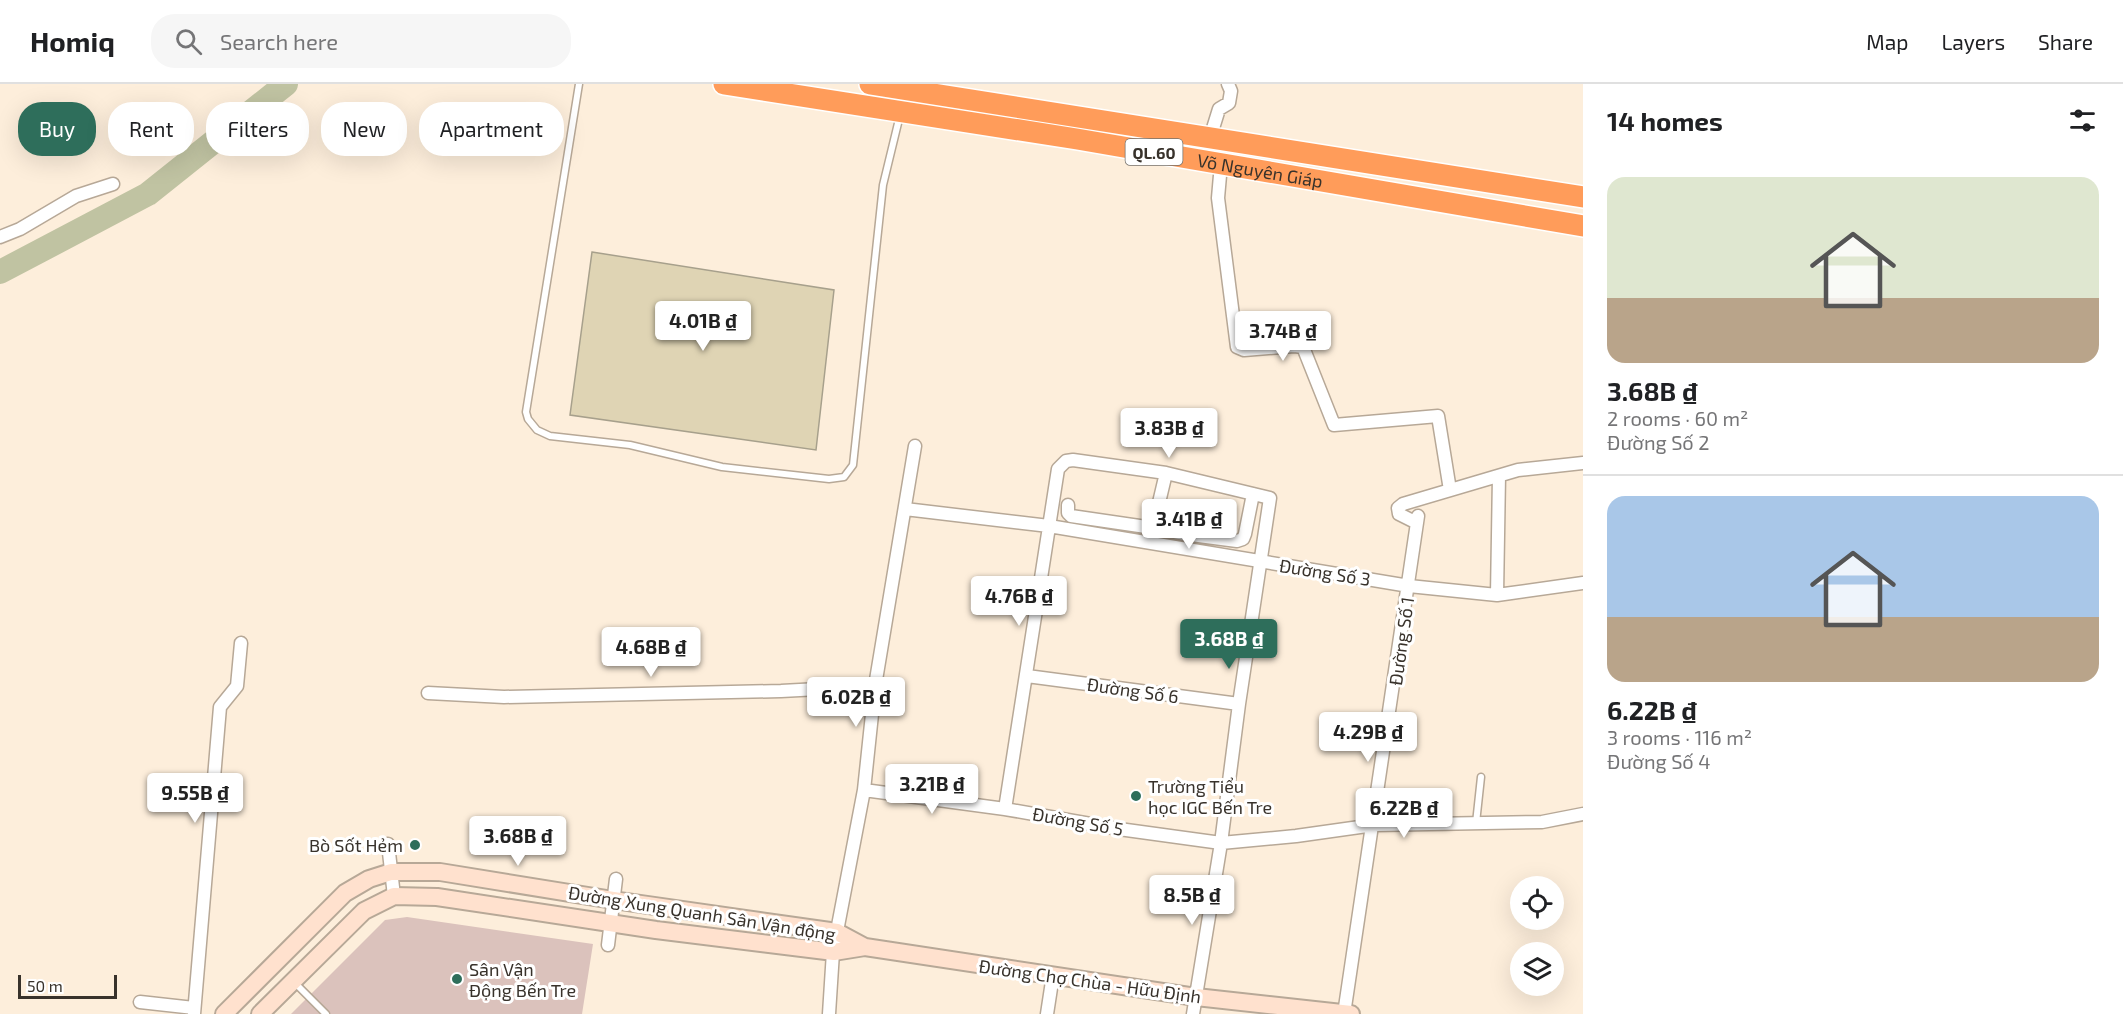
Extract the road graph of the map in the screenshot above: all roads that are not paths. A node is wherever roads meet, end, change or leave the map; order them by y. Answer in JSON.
{"nodes":[{"id":1,"x":579,"y":84,"type":"edge"},
{"id":2,"x":724,"y":84,"type":"edge"},
{"id":3,"x":870,"y":84,"type":"edge"},
{"id":4,"x":1228,"y":84,"type":"edge"},
{"id":5,"x":901,"y":111,"type":"junction"},
{"id":6,"x":1079,"y":128,"type":"junction"},
{"id":7,"x":1210,"y":138,"type":"junction"},
{"id":8,"x":1221,"y":164,"type":"junction"},
{"id":9,"x":113,"y":184,"type":"dead end"},
{"id":10,"x":1583,"y":197,"type":"edge"},
{"id":11,"x":1583,"y":226,"type":"edge"},
{"id":12,"x":0,"y":237,"type":"edge"},
{"id":13,"x":915,"y":446,"type":"dead end"},
{"id":14,"x":1583,"y":463,"type":"edge"},
{"id":15,"x":1166,"y":473,"type":"junction"},
{"id":16,"x":1499,"y":476,"type":"junction"},
{"id":17,"x":1450,"y":490,"type":"junction"},
{"id":18,"x":1253,"y":494,"type":"junction"},
{"id":19,"x":1068,"y":505,"type":"dead end"},
{"id":20,"x":905,"y":509,"type":"junction"},
{"id":21,"x":1049,"y":526,"type":"junction"},
{"id":22,"x":1152,"y":528,"type":"junction"},
{"id":23,"x":1261,"y":561,"type":"junction"},
{"id":24,"x":1583,"y":583,"type":"edge"},
{"id":25,"x":1409,"y":586,"type":"junction"},
{"id":26,"x":1497,"y":596,"type":"junction"},
{"id":27,"x":241,"y":643,"type":"dead end"},
{"id":28,"x":1026,"y":676,"type":"junction"},
{"id":29,"x":875,"y":686,"type":"junction"},
{"id":30,"x":428,"y":693,"type":"dead end"},
{"id":31,"x":1239,"y":704,"type":"junction"},
{"id":32,"x":1481,"y":777,"type":"dead end"},
{"id":33,"x":864,"y":790,"type":"junction"},
{"id":34,"x":1005,"y":808,"type":"junction"},
{"id":35,"x":1583,"y":814,"type":"edge"},
{"id":36,"x":1476,"y":824,"type":"junction"},
{"id":37,"x":1374,"y":825,"type":"junction"},
{"id":38,"x":1221,"y":843,"type":"junction"},
{"id":39,"x":388,"y":844,"type":"dead end"},
{"id":40,"x":391,"y":873,"type":"junction"},
{"id":41,"x":616,"y":879,"type":"dead end"},
{"id":42,"x":394,"y":896,"type":"junction"},
{"id":43,"x":613,"y":900,"type":"junction"},
{"id":44,"x":610,"y":923,"type":"junction"},
{"id":45,"x":837,"y":932,"type":"junction"},
{"id":46,"x":608,"y":945,"type":"dead end"},
{"id":47,"x":866,"y":947,"type":"junction"},
{"id":48,"x":834,"y":952,"type":"junction"},
{"id":49,"x":1053,"y":975,"type":"junction"},
{"id":50,"x":293,"y":981,"type":"junction"},
{"id":51,"x":1196,"y":997,"type":"junction"},
{"id":52,"x":140,"y":1002,"type":"dead end"},
{"id":53,"x":194,"y":1011,"type":"edge"},
{"id":54,"x":224,"y":1014,"type":"edge"},
{"id":55,"x":260,"y":1014,"type":"edge"},
{"id":56,"x":325,"y":1014,"type":"edge"},
{"id":57,"x":829,"y":1014,"type":"edge"},
{"id":58,"x":1047,"y":1014,"type":"edge"},
{"id":59,"x":1193,"y":1014,"type":"edge"},
{"id":60,"x":1346,"y":1014,"type":"edge"}],
"edges":[{"from":1,"to":5,"type":"lane"},
{"from":2,"to":5,"type":"highway","name":"Võ Nguyên Giáp","number":"QL.60"},
{"from":3,"to":6,"type":"highway","name":"Võ Nguyên Giáp","number":"QL.60"},
{"from":4,"to":7,"type":"street"},
{"from":5,"to":6,"type":"highway","name":"Võ Nguyên Giáp","number":"QL.60"},
{"from":6,"to":7,"type":"highway","name":"Võ Nguyên Giáp","number":"QL.60"},
{"from":6,"to":8,"type":"highway","name":"Võ Nguyên Giáp","number":"QL.60"},
{"from":7,"to":10,"type":"highway","name":"Võ Nguyên Giáp","number":"QL.60"},
{"from":8,"to":11,"type":"highway","name":"Võ Nguyên Giáp","number":"QL.60"},
{"from":8,"to":17,"type":"street"},
{"from":9,"to":12,"type":"street"},
{"from":13,"to":20,"type":"street"},
{"from":14,"to":16,"type":"street"},
{"from":15,"to":18,"type":"street"},
{"from":15,"to":21,"type":"street"},
{"from":15,"to":22,"type":"street"},
{"from":16,"to":17,"type":"street"},
{"from":16,"to":26,"type":"street"},
{"from":17,"to":25,"type":"street","name":"Đường Số 1"},
{"from":18,"to":22,"type":"street"},
{"from":18,"to":23,"type":"street"},
{"from":19,"to":22,"type":"street"},
{"from":20,"to":21,"type":"street","name":"Đường Số 3"},
{"from":20,"to":29,"type":"street"},
{"from":21,"to":23,"type":"street","name":"Đường Số 3"},
{"from":21,"to":28,"type":"street"},
{"from":23,"to":25,"type":"street","name":"Đường Số 3"},
{"from":23,"to":31,"type":"street"},
{"from":24,"to":26,"type":"street","name":"Đường Số 3"},
{"from":25,"to":26,"type":"street","name":"Đường Số 3"},
{"from":25,"to":37,"type":"street","name":"Đường Số 1"},
{"from":27,"to":53,"type":"street"},
{"from":28,"to":31,"type":"street","name":"Đường Số 6"},
{"from":28,"to":34,"type":"street"},
{"from":29,"to":30,"type":"street"},
{"from":29,"to":33,"type":"street"},
{"from":31,"to":38,"type":"street"},
{"from":32,"to":36,"type":"lane"},
{"from":33,"to":34,"type":"street","name":"Đường Số 5"},
{"from":33,"to":45,"type":"street"},
{"from":34,"to":38,"type":"street","name":"Đường Số 5"},
{"from":35,"to":36,"type":"street","name":"Đường Số 5"},
{"from":36,"to":37,"type":"street","name":"Đường Số 5"},
{"from":37,"to":38,"type":"street","name":"Đường Số 5"},
{"from":37,"to":60,"type":"street","name":"Đường Số 1"},
{"from":38,"to":51,"type":"street"},
{"from":39,"to":40,"type":"street"},
{"from":40,"to":42,"type":"street"},
{"from":40,"to":43,"type":"street","name":"Đường Xung Quanh Sân Vận động"},
{"from":40,"to":54,"type":"street","name":"Đường Xung Quanh Sân Vận động"},
{"from":41,"to":43,"type":"street"},
{"from":42,"to":44,"type":"street","name":"Đường Xung Quanh Sân Vận động"},
{"from":42,"to":50,"type":"street","name":"Đường Xung Quanh Sân Vận động"},
{"from":43,"to":44,"type":"street"},
{"from":43,"to":45,"type":"street","name":"Đường Xung Quanh Sân Vận động"},
{"from":44,"to":46,"type":"street"},
{"from":44,"to":48,"type":"street","name":"Đường Xung Quanh Sân Vận động"},
{"from":45,"to":47,"type":"street","name":"Đường Xung Quanh Sân Vận động"},
{"from":45,"to":48,"type":"street"},
{"from":47,"to":48,"type":"street","name":"Đường Xung Quanh Sân Vận động"},
{"from":47,"to":49,"type":"street","name":"Đường Chợ Chùa - Hữu Định"},
{"from":48,"to":57,"type":"street"},
{"from":49,"to":51,"type":"street","name":"Đường Chợ Chùa - Hữu Định"},
{"from":49,"to":58,"type":"street"},
{"from":50,"to":55,"type":"street","name":"Đường Xung Quanh Sân Vận động"},
{"from":50,"to":56,"type":"lane"},
{"from":51,"to":59,"type":"street"},
{"from":51,"to":60,"type":"street","name":"Đường Chợ Chùa - Hữu Định"},
{"from":52,"to":53,"type":"street"}]}
